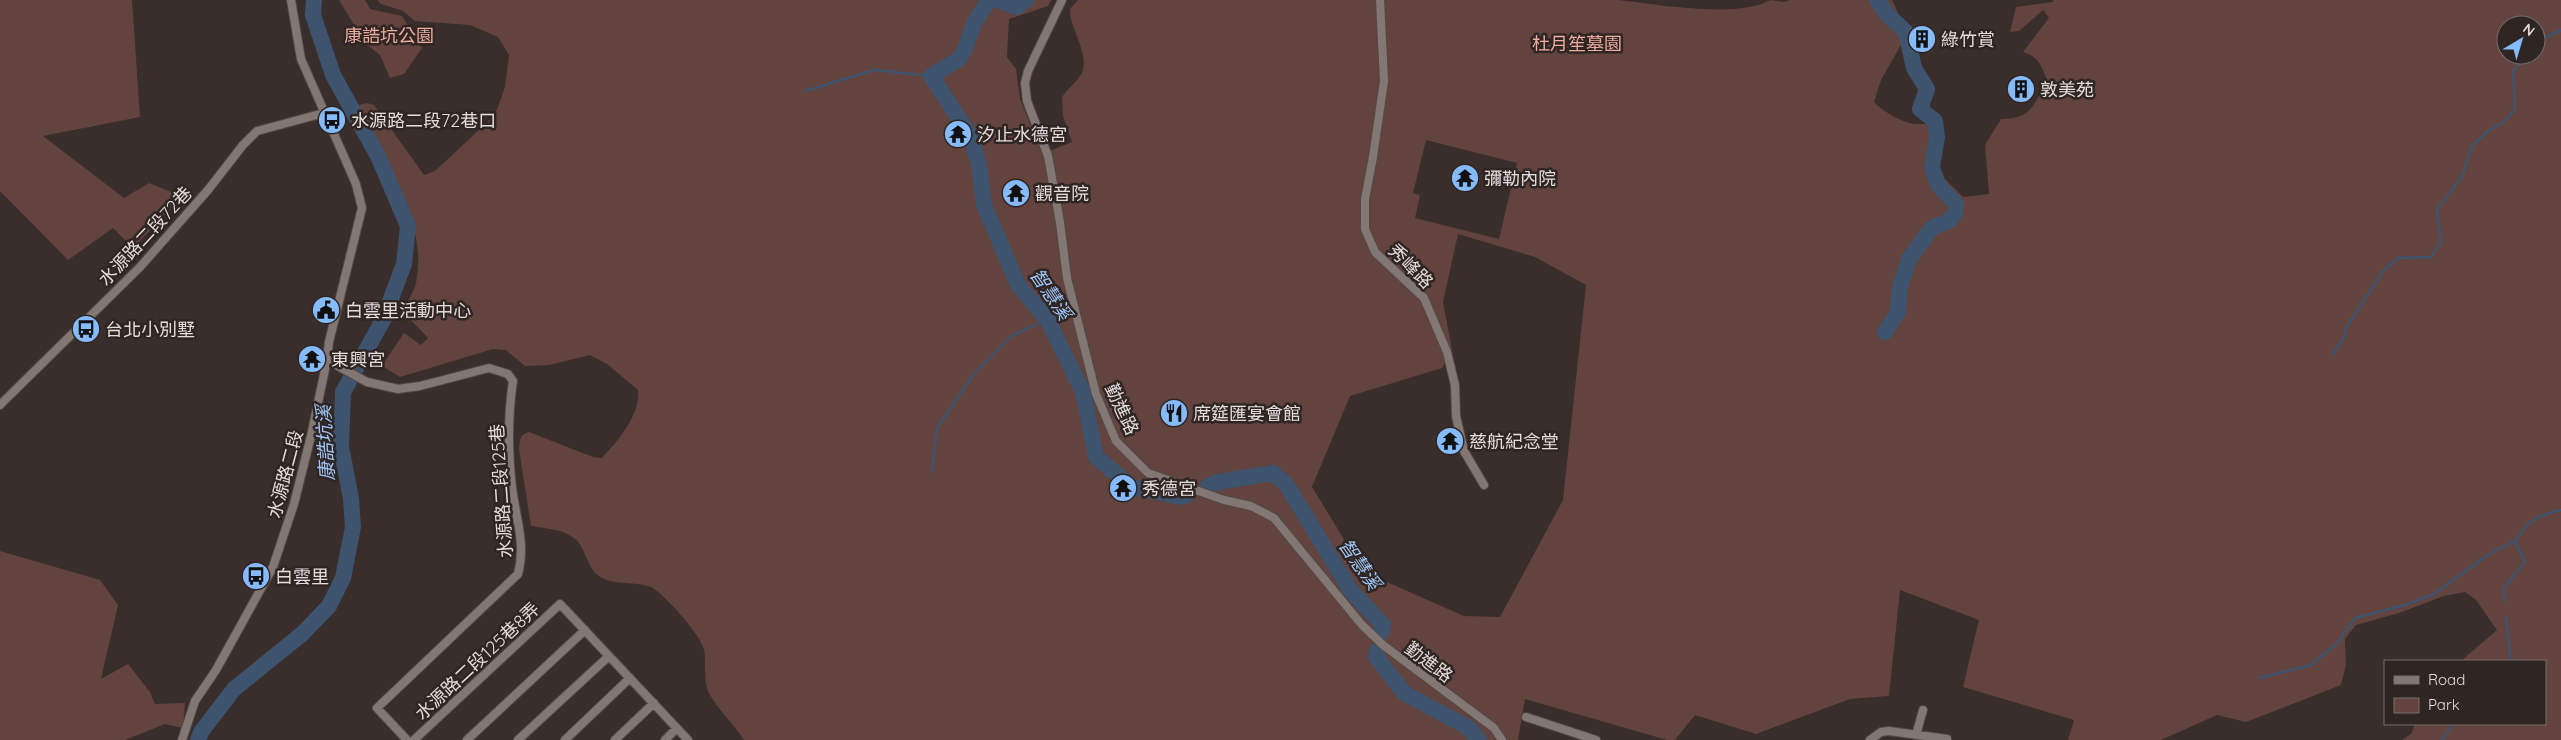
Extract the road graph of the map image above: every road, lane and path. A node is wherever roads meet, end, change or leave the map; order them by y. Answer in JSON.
{"nodes":[{"id":1,"x":291,"y":0,"type":"edge"},
{"id":2,"x":1062,"y":0,"type":"edge"},
{"id":3,"x":1380,"y":0,"type":"edge"},
{"id":4,"x":324,"y":113,"type":"junction"},
{"id":5,"x":327,"y":360,"type":"junction"},
{"id":6,"x":0,"y":405,"type":"edge"},
{"id":7,"x":1484,"y":486,"type":"dead end"},
{"id":8,"x":585,"y":630,"type":"junction"},
{"id":9,"x":609,"y":656,"type":"junction"},
{"id":10,"x":630,"y":678,"type":"junction"},
{"id":11,"x":654,"y":703,"type":"junction"},
{"id":12,"x":1923,"y":710,"type":"dead end"},
{"id":13,"x":1526,"y":717,"type":"dead end"},
{"id":14,"x":678,"y":728,"type":"junction"},
{"id":15,"x":1916,"y":735,"type":"junction"},
{"id":16,"x":1947,"y":739,"type":"edge"},
{"id":17,"x":182,"y":740,"type":"edge"},
{"id":18,"x":408,"y":740,"type":"edge"},
{"id":19,"x":414,"y":740,"type":"edge"},
{"id":20,"x":467,"y":740,"type":"edge"},
{"id":21,"x":518,"y":740,"type":"edge"},
{"id":22,"x":565,"y":740,"type":"edge"},
{"id":23,"x":614,"y":740,"type":"edge"},
{"id":24,"x":665,"y":740,"type":"edge"},
{"id":25,"x":688,"y":740,"type":"edge"},
{"id":26,"x":1502,"y":740,"type":"edge"},
{"id":27,"x":1596,"y":740,"type":"edge"},
{"id":28,"x":1870,"y":740,"type":"edge"}],
"edges":[{"from":1,"to":4,"type":"street","name":"水源路二段"},
{"from":2,"to":26,"type":"street","name":"勤進路"},
{"from":3,"to":7,"type":"street","name":"秀峰路"},
{"from":4,"to":5,"type":"street","name":"水源路二段"},
{"from":4,"to":6,"type":"street","name":"水源路二段72巷"},
{"from":5,"to":17,"type":"street","name":"水源路二段"},
{"from":5,"to":18,"type":"street","name":"水源路二段125巷"},
{"from":8,"to":9,"type":"street"},
{"from":8,"to":19,"type":"street","name":"水源路二段125巷8弄"},
{"from":8,"to":20,"type":"street"},
{"from":9,"to":10,"type":"street"},
{"from":9,"to":21,"type":"street"},
{"from":10,"to":11,"type":"street"},
{"from":10,"to":22,"type":"street"},
{"from":11,"to":14,"type":"street"},
{"from":11,"to":23,"type":"street"},
{"from":12,"to":15,"type":"street"},
{"from":13,"to":27,"type":"street"},
{"from":14,"to":24,"type":"street"},
{"from":14,"to":25,"type":"street"},
{"from":15,"to":16,"type":"street"},
{"from":15,"to":28,"type":"street"}]}
